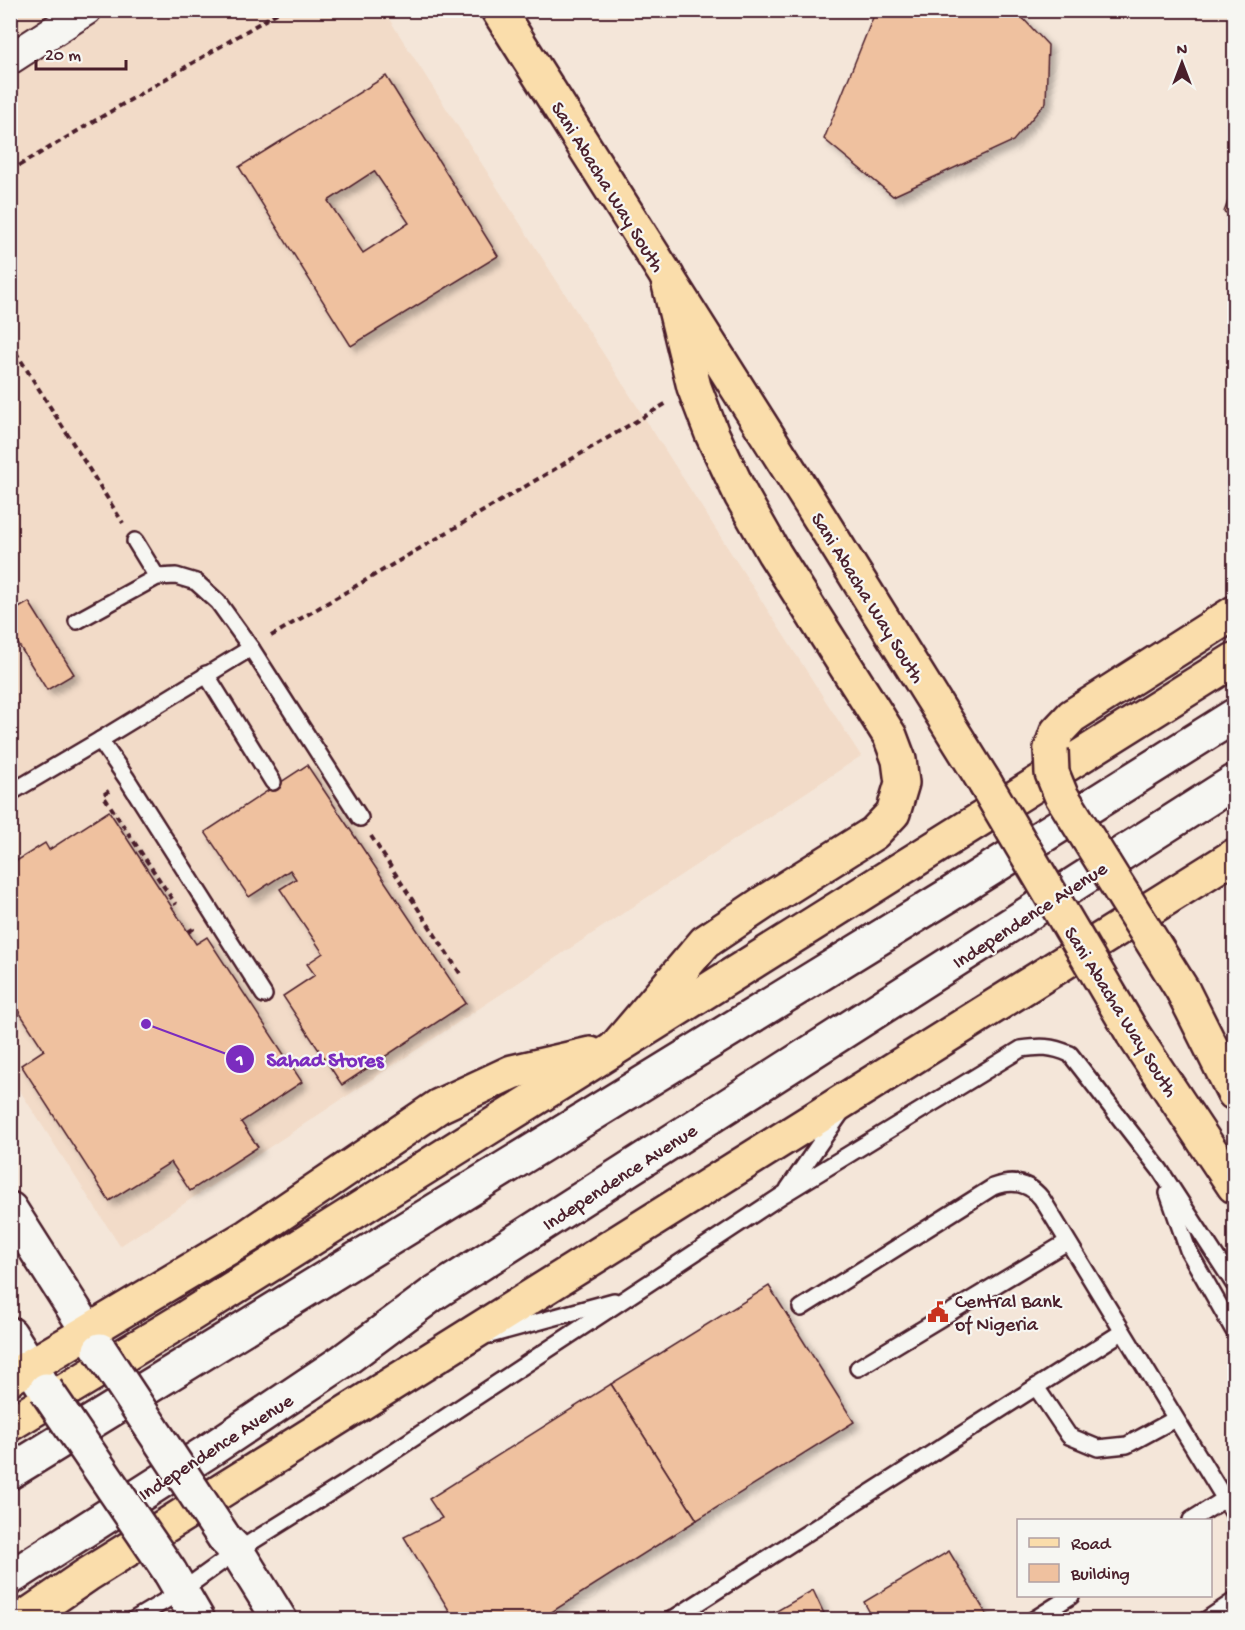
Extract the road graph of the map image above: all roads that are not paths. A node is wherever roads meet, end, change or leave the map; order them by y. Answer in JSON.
{"nodes":[{"id":1,"x":86,"y":10,"type":"edge"},
{"id":2,"x":498,"y":10,"type":"edge"},
{"id":3,"x":10,"y":59,"type":"edge"},
{"id":4,"x":667,"y":276,"type":"junction"},
{"id":5,"x":135,"y":541,"type":"road end"},
{"id":6,"x":157,"y":577,"type":"junction"},
{"id":7,"x":1234,"y":613,"type":"edge"},
{"id":8,"x":77,"y":621,"type":"dead end"},
{"id":9,"x":251,"y":648,"type":"junction"},
{"id":10,"x":1234,"y":660,"type":"edge"},
{"id":11,"x":206,"y":674,"type":"junction"},
{"id":12,"x":1234,"y":716,"type":"edge"},
{"id":13,"x":100,"y":740,"type":"junction"},
{"id":14,"x":273,"y":782,"type":"dead end"},
{"id":15,"x":1234,"y":782,"type":"edge"},
{"id":16,"x":10,"y":793,"type":"edge"},
{"id":17,"x":360,"y":818,"type":"road end"},
{"id":18,"x":1234,"y":856,"type":"edge"},
{"id":19,"x":264,"y":995,"type":"dead end"},
{"id":20,"x":615,"y":1048,"type":"junction"},
{"id":21,"x":855,"y":1093,"type":"junction"},
{"id":22,"x":1234,"y":1093,"type":"edge"},
{"id":23,"x":1160,"y":1170,"type":"junction"},
{"id":24,"x":1234,"y":1186,"type":"edge"},
{"id":25,"x":784,"y":1194,"type":"junction"},
{"id":26,"x":10,"y":1209,"type":"edge"},
{"id":27,"x":1067,"y":1242,"type":"junction"},
{"id":28,"x":1234,"y":1284,"type":"edge"},
{"id":29,"x":629,"y":1296,"type":"junction"},
{"id":30,"x":801,"y":1308,"type":"dead end"},
{"id":31,"x":1234,"y":1331,"type":"edge"},
{"id":32,"x":1122,"y":1332,"type":"junction"},
{"id":33,"x":10,"y":1334,"type":"edge"},
{"id":34,"x":93,"y":1341,"type":"junction"},
{"id":35,"x":453,"y":1346,"type":"junction"},
{"id":36,"x":858,"y":1368,"type":"dead end"},
{"id":37,"x":29,"y":1378,"type":"edge"},
{"id":38,"x":1036,"y":1387,"type":"junction"},
{"id":39,"x":1175,"y":1419,"type":"junction"},
{"id":40,"x":10,"y":1424,"type":"edge"},
{"id":41,"x":10,"y":1472,"type":"edge"},
{"id":42,"x":1225,"y":1499,"type":"junction"},
{"id":43,"x":1234,"y":1514,"type":"edge"},
{"id":44,"x":1194,"y":1519,"type":"edge"},
{"id":45,"x":231,"y":1545,"type":"junction"},
{"id":46,"x":10,"y":1578,"type":"edge"},
{"id":47,"x":175,"y":1582,"type":"junction"},
{"id":48,"x":1069,"y":1597,"type":"edge"},
{"id":49,"x":1234,"y":1601,"type":"edge"},
{"id":50,"x":21,"y":1620,"type":"edge"},
{"id":51,"x":133,"y":1620,"type":"edge"},
{"id":52,"x":198,"y":1620,"type":"edge"},
{"id":53,"x":280,"y":1620,"type":"edge"},
{"id":54,"x":670,"y":1620,"type":"edge"},
{"id":55,"x":1033,"y":1620,"type":"edge"},
{"id":56,"x":1206,"y":1620,"type":"edge"}],
"edges":[{"from":1,"to":3,"type":"street"},
{"from":2,"to":4,"type":"main road","name":"Sani Abacha Way South"},
{"from":4,"to":20,"type":"main road"},
{"from":4,"to":24,"type":"main road","name":"Sani Abacha Way South","bridge":true},
{"from":5,"to":6,"type":"lane"},
{"from":6,"to":8,"type":"lane"},
{"from":6,"to":9,"type":"lane"},
{"from":7,"to":22,"type":"main road","bridge":true},
{"from":9,"to":11,"type":"lane"},
{"from":9,"to":17,"type":"lane"},
{"from":10,"to":20,"type":"main road"},
{"from":11,"to":13,"type":"lane"},
{"from":11,"to":14,"type":"lane"},
{"from":12,"to":41,"type":"main road"},
{"from":13,"to":16,"type":"lane"},
{"from":13,"to":19,"type":"lane"},
{"from":15,"to":46,"type":"main road","name":"Independence Avenue"},
{"from":18,"to":21,"type":"main road","name":"Independence Avenue"},
{"from":20,"to":34,"type":"main road"},
{"from":20,"to":40,"type":"main road"},
{"from":21,"to":25,"type":"lane"},
{"from":21,"to":35,"type":"main road","name":"Independence Avenue"},
{"from":23,"to":25,"type":"lane"},
{"from":23,"to":28,"type":"lane"},
{"from":23,"to":31,"type":"lane"},
{"from":25,"to":29,"type":"lane"},
{"from":26,"to":34,"type":"main road"},
{"from":27,"to":30,"type":"lane"},
{"from":27,"to":32,"type":"lane"},
{"from":27,"to":36,"type":"lane"},
{"from":29,"to":35,"type":"lane"},
{"from":29,"to":45,"type":"lane"},
{"from":32,"to":38,"type":"lane"},
{"from":32,"to":39,"type":"lane"},
{"from":33,"to":37,"type":"main road"},
{"from":34,"to":37,"type":"main road"},
{"from":34,"to":45,"type":"main road","bridge":true},
{"from":35,"to":50,"type":"main road","name":"Independence Avenue"},
{"from":37,"to":47,"type":"main road","bridge":true},
{"from":38,"to":39,"type":"lane"},
{"from":38,"to":54,"type":"lane"},
{"from":39,"to":42,"type":"lane"},
{"from":42,"to":43,"type":"lane"},
{"from":42,"to":44,"type":"lane"},
{"from":45,"to":47,"type":"lane"},
{"from":45,"to":53,"type":"main road"},
{"from":47,"to":51,"type":"lane"},
{"from":47,"to":52,"type":"main road"},
{"from":48,"to":55,"type":"lane"},
{"from":49,"to":56,"type":"lane"}]}
